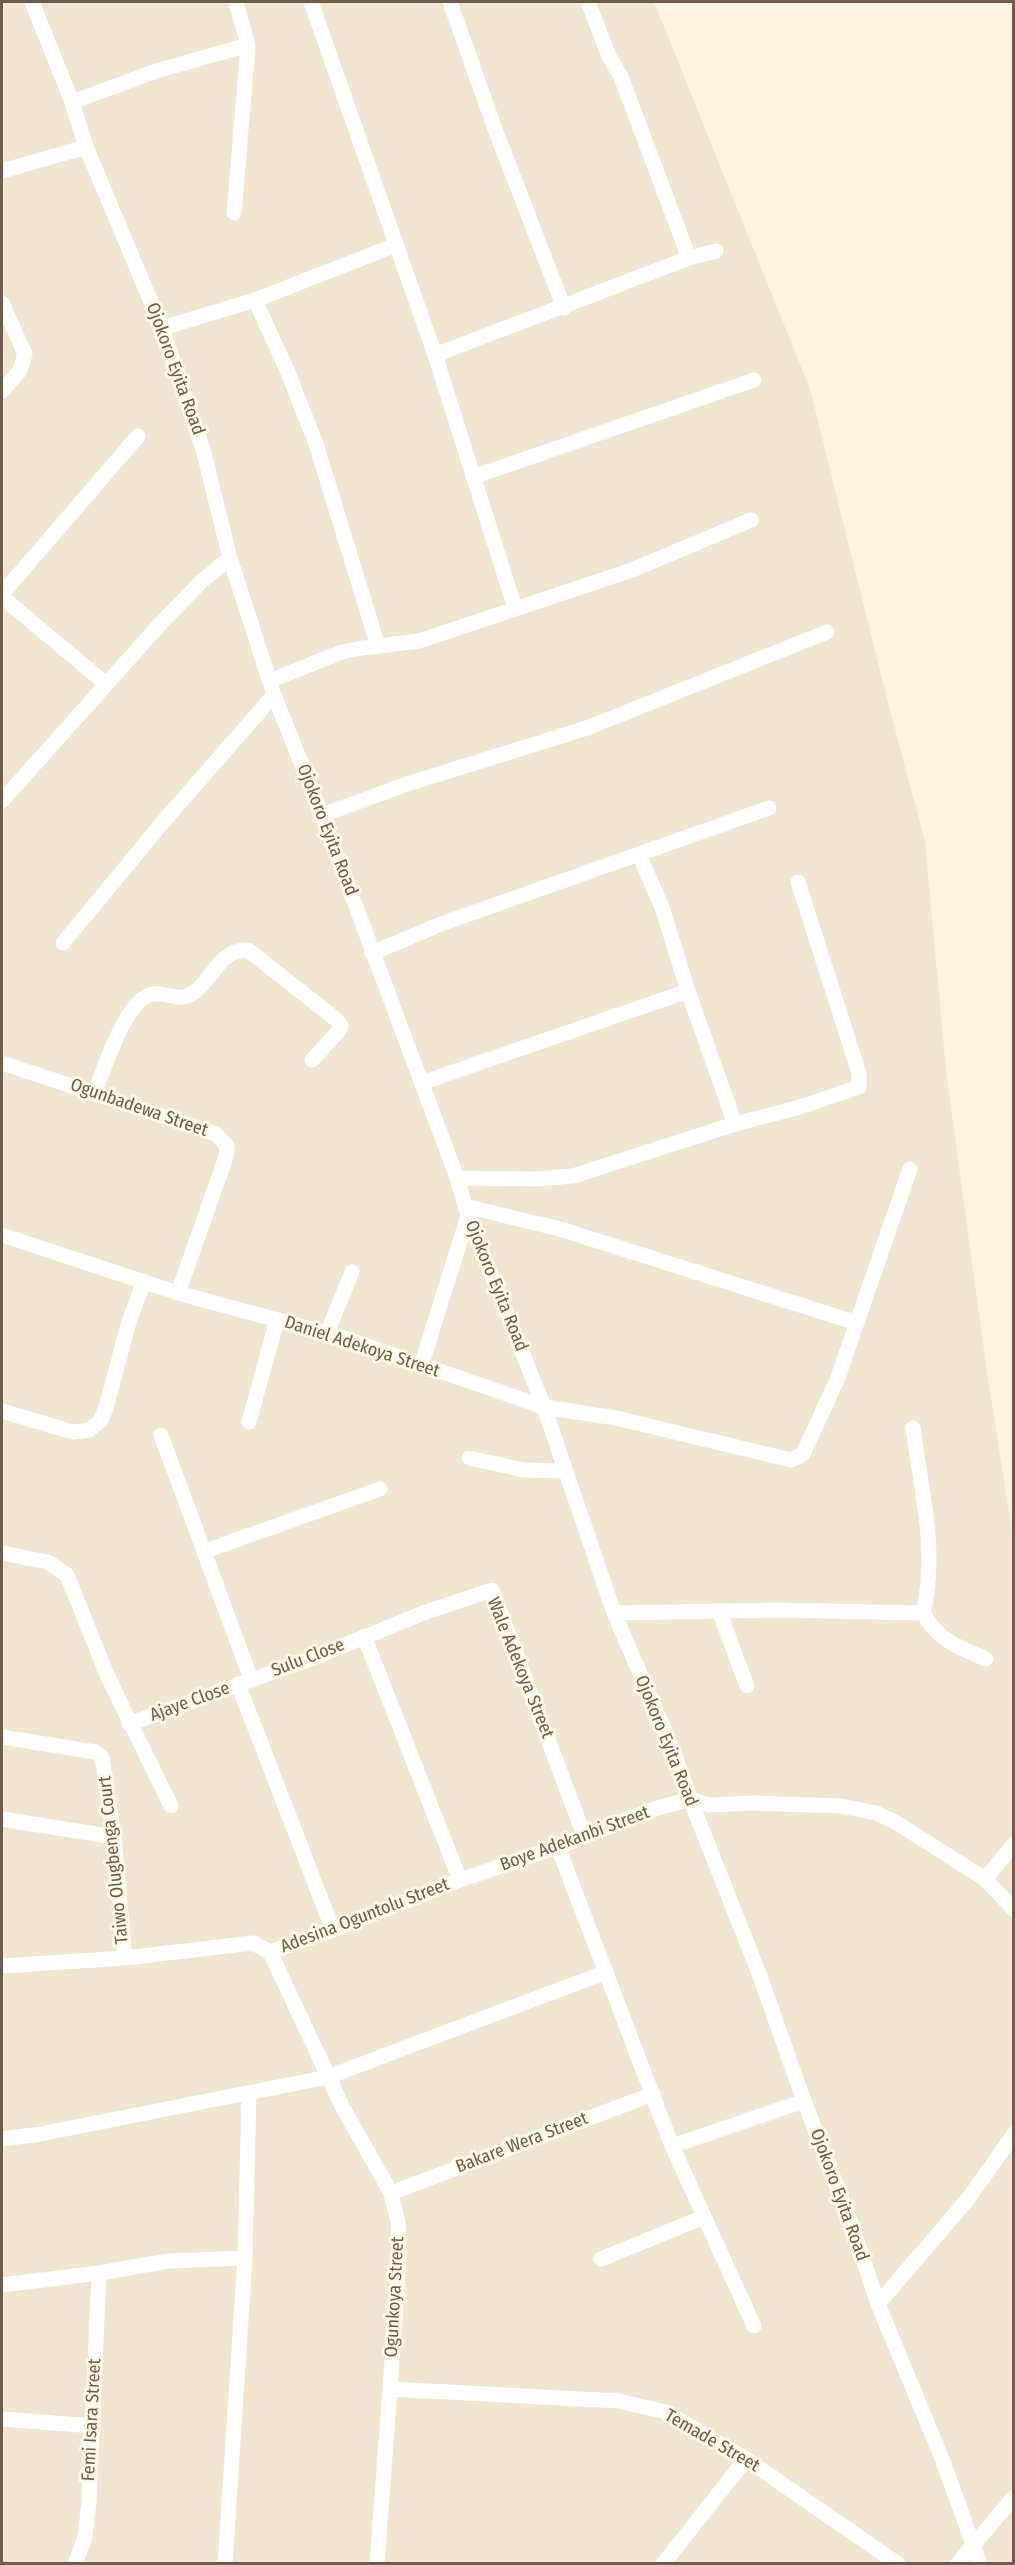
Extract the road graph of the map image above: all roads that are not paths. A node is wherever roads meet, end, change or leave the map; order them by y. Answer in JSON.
{"nodes":[{"id":1,"x":32,"y":2,"type":"edge"},
{"id":2,"x":236,"y":2,"type":"edge"},
{"id":3,"x":311,"y":2,"type":"edge"},
{"id":4,"x":450,"y":2,"type":"edge"},
{"id":5,"x":588,"y":2,"type":"edge"},
{"id":6,"x":248,"y":45,"type":"junction"},
{"id":7,"x":72,"y":102,"type":"junction"},
{"id":8,"x":86,"y":147,"type":"junction"},
{"id":9,"x":2,"y":171,"type":"edge"},
{"id":10,"x":234,"y":213,"type":"dead end"},
{"id":11,"x":396,"y":245,"type":"junction"},
{"id":12,"x":716,"y":250,"type":"dead end"},
{"id":13,"x":689,"y":258,"type":"junction"},
{"id":14,"x":255,"y":300,"type":"junction"},
{"id":15,"x":2,"y":303,"type":"edge"},
{"id":16,"x":564,"y":308,"type":"junction"},
{"id":17,"x":162,"y":328,"type":"junction"},
{"id":18,"x":435,"y":355,"type":"junction"},
{"id":19,"x":754,"y":380,"type":"dead end"},
{"id":20,"x":2,"y":391,"type":"edge"},
{"id":21,"x":138,"y":436,"type":"dead end"},
{"id":22,"x":473,"y":477,"type":"junction"},
{"id":23,"x":750,"y":520,"type":"dead end"},
{"id":24,"x":230,"y":558,"type":"junction"},
{"id":25,"x":2,"y":596,"type":"edge"},
{"id":26,"x":515,"y":608,"type":"junction"},
{"id":27,"x":827,"y":632,"type":"dead end"},
{"id":28,"x":378,"y":646,"type":"junction"},
{"id":29,"x":106,"y":684,"type":"junction"},
{"id":30,"x":271,"y":688,"type":"junction"},
{"id":31,"x":7,"y":783,"type":"edge"},
{"id":32,"x":2,"y":801,"type":"edge"},
{"id":33,"x":769,"y":808,"type":"dead end"},
{"id":34,"x":322,"y":815,"type":"junction"},
{"id":35,"x":639,"y":855,"type":"junction"},
{"id":36,"x":798,"y":882,"type":"dead end"},
{"id":37,"x":63,"y":943,"type":"dead end"},
{"id":38,"x":372,"y":952,"type":"junction"},
{"id":39,"x":688,"y":991,"type":"junction"},
{"id":40,"x":312,"y":1059,"type":"dead end"},
{"id":41,"x":2,"y":1063,"type":"edge"},
{"id":42,"x":421,"y":1083,"type":"junction"},
{"id":43,"x":94,"y":1092,"type":"junction"},
{"id":44,"x":735,"y":1124,"type":"junction"},
{"id":45,"x":910,"y":1169,"type":"dead end"},
{"id":46,"x":457,"y":1178,"type":"junction"},
{"id":47,"x":466,"y":1211,"type":"junction"},
{"id":48,"x":2,"y":1235,"type":"edge"},
{"id":49,"x":352,"y":1272,"type":"dead end"},
{"id":50,"x":144,"y":1281,"type":"junction"},
{"id":51,"x":178,"y":1293,"type":"junction"},
{"id":52,"x":277,"y":1320,"type":"junction"},
{"id":53,"x":857,"y":1323,"type":"junction"},
{"id":54,"x":327,"y":1333,"type":"junction"},
{"id":55,"x":421,"y":1366,"type":"junction"},
{"id":56,"x":544,"y":1407,"type":"junction"},
{"id":57,"x":2,"y":1411,"type":"edge"},
{"id":58,"x":249,"y":1422,"type":"dead end"},
{"id":59,"x":913,"y":1428,"type":"dead end"},
{"id":60,"x":161,"y":1435,"type":"dead end"},
{"id":61,"x":469,"y":1458,"type":"dead end"},
{"id":62,"x":565,"y":1471,"type":"junction"},
{"id":63,"x":380,"y":1489,"type":"dead end"},
{"id":64,"x":205,"y":1551,"type":"junction"},
{"id":65,"x":2,"y":1553,"type":"edge"},
{"id":66,"x":719,"y":1611,"type":"junction"},
{"id":67,"x":614,"y":1612,"type":"junction"},
{"id":68,"x":923,"y":1613,"type":"junction"},
{"id":69,"x":364,"y":1636,"type":"junction"},
{"id":70,"x":986,"y":1659,"type":"dead end"},
{"id":71,"x":245,"y":1682,"type":"junction"},
{"id":72,"x":747,"y":1686,"type":"dead end"},
{"id":73,"x":129,"y":1724,"type":"junction"},
{"id":74,"x":2,"y":1737,"type":"edge"},
{"id":75,"x":690,"y":1799,"type":"junction"},
{"id":76,"x":171,"y":1806,"type":"dead end"},
{"id":77,"x":2,"y":1819,"type":"edge"},
{"id":78,"x":585,"y":1836,"type":"junction"},
{"id":79,"x":114,"y":1837,"type":"junction"},
{"id":80,"x":1014,"y":1844,"type":"edge"},
{"id":81,"x":558,"y":1847,"type":"junction"},
{"id":82,"x":985,"y":1879,"type":"junction"},
{"id":83,"x":460,"y":1880,"type":"junction"},
{"id":84,"x":1014,"y":1910,"type":"edge"},
{"id":85,"x":333,"y":1930,"type":"junction"},
{"id":86,"x":270,"y":1952,"type":"junction"},
{"id":87,"x":125,"y":1958,"type":"junction"},
{"id":88,"x":2,"y":1966,"type":"edge"},
{"id":89,"x":606,"y":1972,"type":"junction"},
{"id":90,"x":328,"y":2077,"type":"junction"},
{"id":91,"x":249,"y":2093,"type":"junction"},
{"id":92,"x":653,"y":2094,"type":"junction"},
{"id":93,"x":804,"y":2101,"type":"junction"},
{"id":94,"x":1014,"y":2134,"type":"edge"},
{"id":95,"x":2,"y":2139,"type":"edge"},
{"id":96,"x":672,"y":2146,"type":"junction"},
{"id":97,"x":392,"y":2193,"type":"junction"},
{"id":98,"x":705,"y":2217,"type":"junction"},
{"id":99,"x":245,"y":2258,"type":"junction"},
{"id":100,"x":601,"y":2259,"type":"dead end"},
{"id":101,"x":99,"y":2273,"type":"junction"},
{"id":102,"x":2,"y":2285,"type":"edge"},
{"id":103,"x":879,"y":2304,"type":"junction"},
{"id":104,"x":754,"y":2326,"type":"dead end"},
{"id":105,"x":390,"y":2389,"type":"junction"},
{"id":106,"x":4,"y":2421,"type":"edge"},
{"id":107,"x":93,"y":2426,"type":"junction"},
{"id":108,"x":746,"y":2459,"type":"junction"},
{"id":109,"x":1014,"y":2497,"type":"edge"},
{"id":110,"x":974,"y":2546,"type":"junction"},
{"id":111,"x":75,"y":2564,"type":"edge"},
{"id":112,"x":225,"y":2564,"type":"edge"},
{"id":113,"x":377,"y":2564,"type":"edge"},
{"id":114,"x":663,"y":2564,"type":"edge"},
{"id":115,"x":898,"y":2564,"type":"edge"},
{"id":116,"x":957,"y":2564,"type":"edge"},
{"id":117,"x":980,"y":2564,"type":"edge"}],
"edges":[{"from":1,"to":7,"type":"street","name":"Ojokoro Eyita Road"},
{"from":2,"to":6,"type":"street"},
{"from":3,"to":11,"type":"street"},
{"from":4,"to":16,"type":"street"},
{"from":5,"to":13,"type":"street"},
{"from":6,"to":7,"type":"street"},
{"from":6,"to":10,"type":"street"},
{"from":7,"to":8,"type":"street","name":"Ojokoro Eyita Road"},
{"from":8,"to":9,"type":"street"},
{"from":8,"to":17,"type":"street","name":"Ojokoro Eyita Road"},
{"from":11,"to":14,"type":"street"},
{"from":11,"to":18,"type":"street"},
{"from":12,"to":13,"type":"street"},
{"from":13,"to":16,"type":"street"},
{"from":14,"to":17,"type":"street"},
{"from":14,"to":28,"type":"street"},
{"from":15,"to":20,"type":"street"},
{"from":16,"to":18,"type":"street"},
{"from":17,"to":24,"type":"street","name":"Ojokoro Eyita Road"},
{"from":18,"to":22,"type":"street"},
{"from":19,"to":22,"type":"street"},
{"from":21,"to":25,"type":"street"},
{"from":22,"to":26,"type":"street"},
{"from":23,"to":26,"type":"street"},
{"from":24,"to":29,"type":"street"},
{"from":24,"to":30,"type":"street","name":"Ojokoro Eyita Road"},
{"from":25,"to":29,"type":"street"},
{"from":26,"to":28,"type":"street"},
{"from":27,"to":34,"type":"street"},
{"from":28,"to":30,"type":"street"},
{"from":29,"to":31,"type":"street"},
{"from":30,"to":34,"type":"street","name":"Ojokoro Eyita Road"},
{"from":30,"to":37,"type":"street"},
{"from":31,"to":32,"type":"street"},
{"from":33,"to":35,"type":"street"},
{"from":34,"to":38,"type":"street","name":"Ojokoro Eyita Road"},
{"from":35,"to":38,"type":"street"},
{"from":35,"to":39,"type":"street"},
{"from":36,"to":44,"type":"street"},
{"from":38,"to":42,"type":"street","name":"Ojokoro Eyita Road"},
{"from":39,"to":42,"type":"street"},
{"from":39,"to":44,"type":"street"},
{"from":40,"to":43,"type":"street"},
{"from":41,"to":43,"type":"street","name":"Ogunbadewa Street"},
{"from":42,"to":46,"type":"street","name":"Ojokoro Eyita Road"},
{"from":43,"to":51,"type":"street","name":"Ogunbadewa Street"},
{"from":44,"to":46,"type":"street"},
{"from":45,"to":53,"type":"street"},
{"from":46,"to":47,"type":"street","name":"Ojokoro Eyita Road"},
{"from":47,"to":53,"type":"street"},
{"from":47,"to":55,"type":"street"},
{"from":47,"to":56,"type":"street","name":"Ojokoro Eyita Road"},
{"from":48,"to":50,"type":"street","name":"Daniel Adekoya Street"},
{"from":49,"to":54,"type":"street"},
{"from":50,"to":51,"type":"street","name":"Daniel Adekoya Street"},
{"from":50,"to":57,"type":"street"},
{"from":51,"to":52,"type":"street","name":"Daniel Adekoya Street"},
{"from":52,"to":54,"type":"street","name":"Daniel Adekoya Street"},
{"from":52,"to":58,"type":"street"},
{"from":53,"to":56,"type":"street","name":"Daniel Adekoya Street"},
{"from":54,"to":55,"type":"street","name":"Daniel Adekoya Street"},
{"from":55,"to":56,"type":"street","name":"Daniel Adekoya Street"},
{"from":56,"to":62,"type":"street","name":"Ojokoro Eyita Road"},
{"from":59,"to":68,"type":"street"},
{"from":60,"to":64,"type":"street"},
{"from":61,"to":62,"type":"street"},
{"from":62,"to":67,"type":"street","name":"Ojokoro Eyita Road"},
{"from":63,"to":64,"type":"street"},
{"from":64,"to":71,"type":"street"},
{"from":65,"to":73,"type":"street"},
{"from":66,"to":67,"type":"street"},
{"from":66,"to":68,"type":"street"},
{"from":66,"to":72,"type":"street"},
{"from":67,"to":75,"type":"street","name":"Ojokoro Eyita Road"},
{"from":68,"to":70,"type":"street"},
{"from":69,"to":71,"type":"street","name":"Sulu Close"},
{"from":69,"to":78,"type":"street","name":"Wale Adekoya Street"},
{"from":69,"to":83,"type":"street"},
{"from":71,"to":73,"type":"street","name":"Ajaye Close"},
{"from":71,"to":85,"type":"street"},
{"from":73,"to":76,"type":"street"},
{"from":74,"to":79,"type":"street","name":"Taiwo Olugbenga Court"},
{"from":75,"to":78,"type":"street","name":"Boye Adekanbi Street"},
{"from":75,"to":82,"type":"street"},
{"from":75,"to":93,"type":"street","name":"Ojokoro Eyita Road"},
{"from":77,"to":79,"type":"street"},
{"from":78,"to":81,"type":"street","name":"Boye Adekanbi Street"},
{"from":79,"to":87,"type":"street","name":"Taiwo Olugbenga Court"},
{"from":80,"to":82,"type":"street"},
{"from":81,"to":83,"type":"street","name":"Boye Adekanbi Street"},
{"from":81,"to":89,"type":"street"},
{"from":82,"to":84,"type":"street"},
{"from":83,"to":85,"type":"street","name":"Adesina Oguntolu Street"},
{"from":85,"to":86,"type":"street","name":"Adesina Oguntolu Street"},
{"from":86,"to":87,"type":"street"},
{"from":86,"to":90,"type":"street","name":"Ogunkoya Street"},
{"from":87,"to":88,"type":"street"},
{"from":89,"to":90,"type":"street"},
{"from":89,"to":92,"type":"street"},
{"from":90,"to":91,"type":"street"},
{"from":90,"to":97,"type":"street","name":"Ogunkoya Street"},
{"from":91,"to":95,"type":"street"},
{"from":91,"to":99,"type":"street"},
{"from":92,"to":96,"type":"street"},
{"from":92,"to":97,"type":"street","name":"Bakare Wera Street"},
{"from":93,"to":96,"type":"street"},
{"from":93,"to":103,"type":"street","name":"Ojokoro Eyita Road"},
{"from":94,"to":103,"type":"street"},
{"from":96,"to":98,"type":"street"},
{"from":97,"to":105,"type":"street","name":"Ogunkoya Street"},
{"from":98,"to":100,"type":"street"},
{"from":98,"to":104,"type":"street"},
{"from":99,"to":101,"type":"street"},
{"from":99,"to":112,"type":"street"},
{"from":101,"to":102,"type":"street"},
{"from":101,"to":107,"type":"street","name":"Femi Isara Street"},
{"from":103,"to":110,"type":"street","name":"Ojokoro Eyita Road"},
{"from":105,"to":108,"type":"street","name":"Temade Street"},
{"from":105,"to":113,"type":"street","name":"Ogunkoya Street"},
{"from":106,"to":107,"type":"street"},
{"from":107,"to":111,"type":"street","name":"Femi Isara Street"},
{"from":108,"to":114,"type":"street"},
{"from":108,"to":115,"type":"street","name":"Temade Street"},
{"from":109,"to":110,"type":"street"},
{"from":110,"to":116,"type":"street"},
{"from":110,"to":117,"type":"street","name":"Ojokoro Eyita Road"}]}
